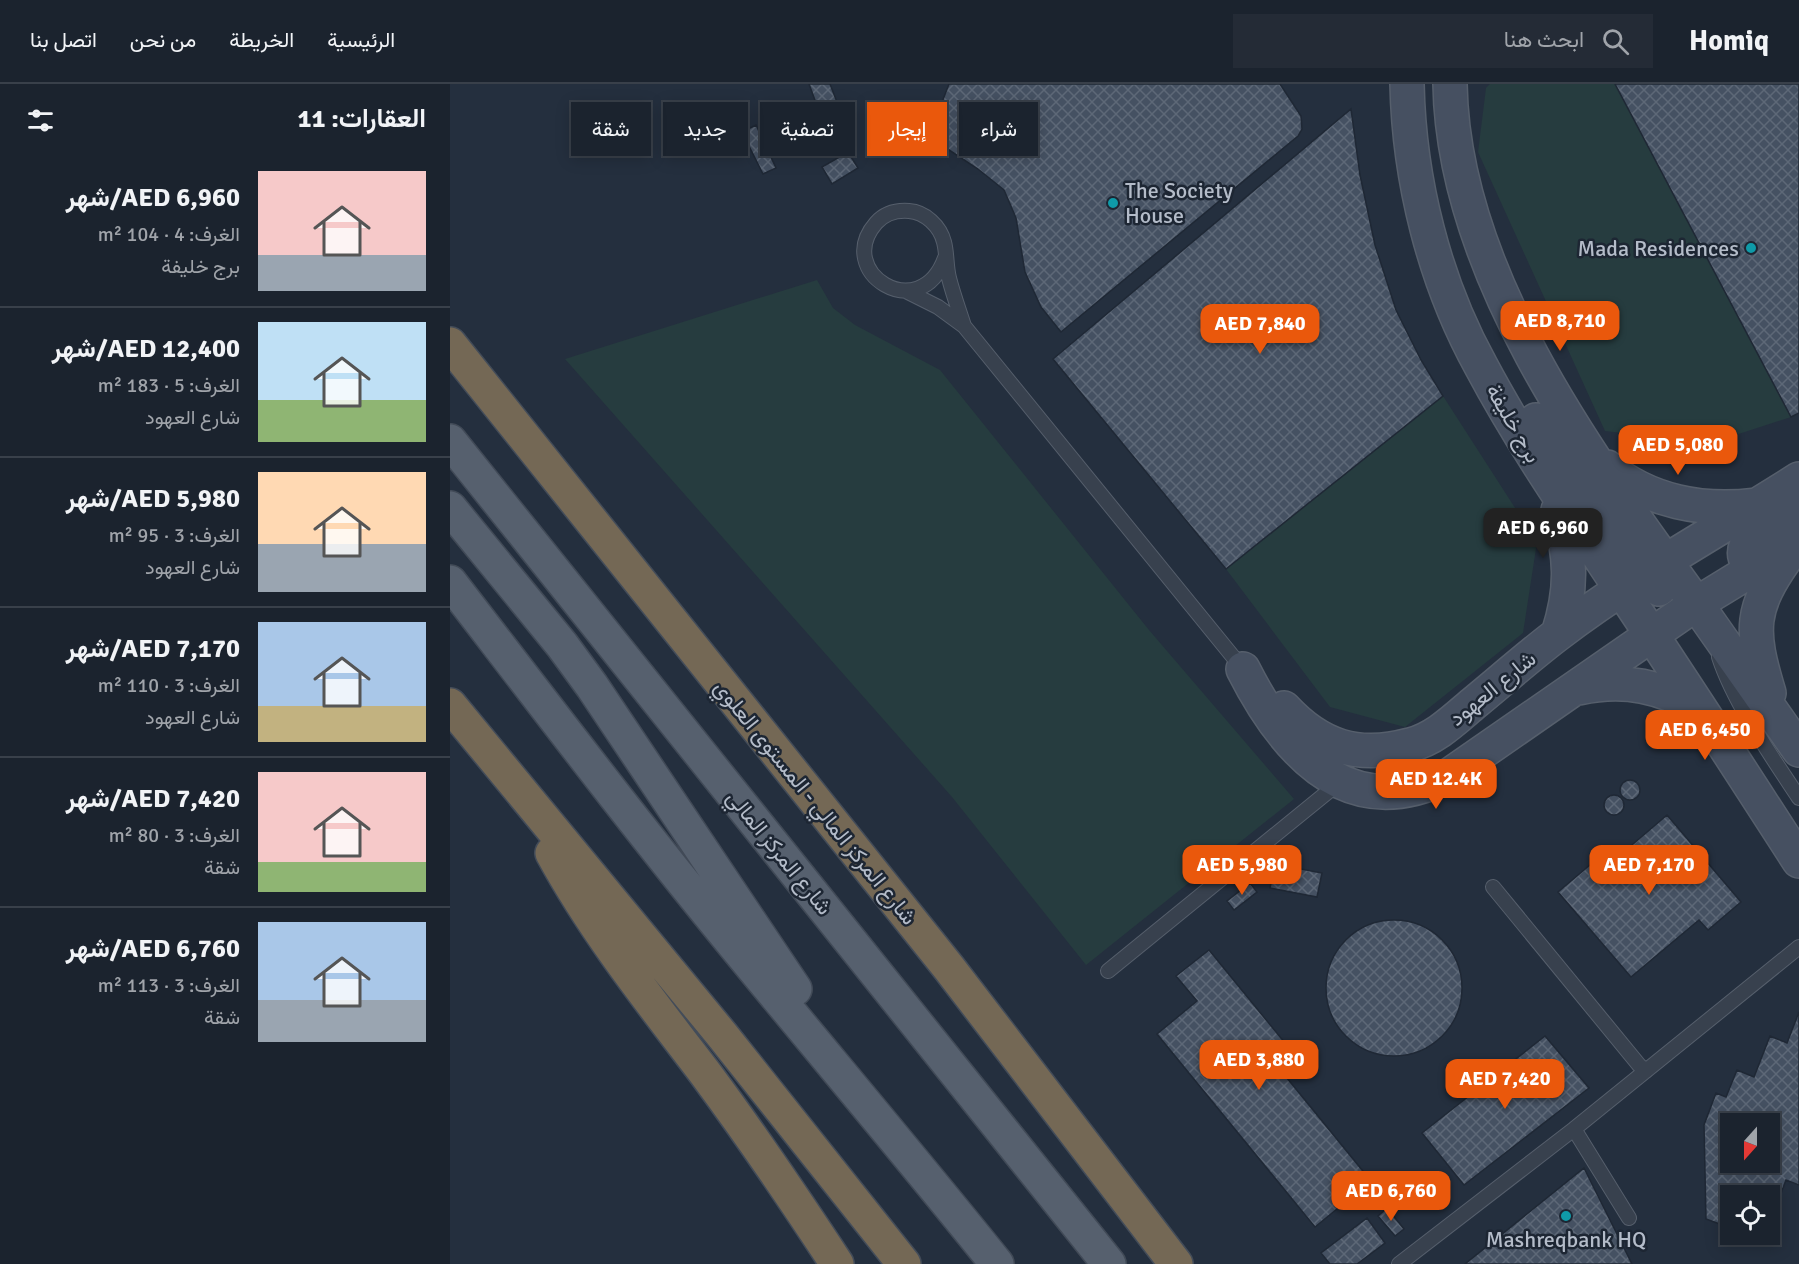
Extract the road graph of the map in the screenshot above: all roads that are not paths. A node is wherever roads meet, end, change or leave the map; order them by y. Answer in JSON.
{"nodes":[{"id":1,"x":1407,"y":84,"type":"edge"},
{"id":2,"x":1450,"y":84,"type":"edge"},
{"id":3,"x":945,"y":258,"type":"junction"},
{"id":4,"x":906,"y":291,"type":"junction"},
{"id":5,"x":1457,"y":316,"type":"junction"},
{"id":6,"x":964,"y":326,"type":"junction"},
{"id":7,"x":450,"y":344,"type":"edge"},
{"id":8,"x":450,"y":441,"type":"edge"},
{"id":9,"x":1594,"y":457,"type":"junction"},
{"id":10,"x":1799,"y":479,"type":"edge"},
{"id":11,"x":1551,"y":486,"type":"junction"},
{"id":12,"x":1760,"y":504,"type":"junction"},
{"id":13,"x":450,"y":508,"type":"edge"},
{"id":14,"x":1799,"y":509,"type":"edge"},
{"id":15,"x":1798,"y":542,"type":"edge"},
{"id":16,"x":1760,"y":566,"type":"junction"},
{"id":17,"x":1643,"y":575,"type":"junction"},
{"id":18,"x":450,"y":582,"type":"edge"},
{"id":19,"x":1705,"y":617,"type":"junction"},
{"id":20,"x":1558,"y":634,"type":"junction"},
{"id":21,"x":1651,"y":634,"type":"junction"},
{"id":22,"x":1243,"y":669,"type":"junction"},
{"id":23,"x":1574,"y":689,"type":"junction"},
{"id":24,"x":450,"y":705,"type":"edge"},
{"id":25,"x":1703,"y":711,"type":"junction"},
{"id":26,"x":1776,"y":718,"type":"junction"},
{"id":27,"x":1787,"y":756,"type":"edge"},
{"id":28,"x":1747,"y":780,"type":"junction"},
{"id":29,"x":1340,"y":782,"type":"junction"},
{"id":30,"x":520,"y":790,"type":"junction"},
{"id":31,"x":1799,"y":798,"type":"edge"},
{"id":32,"x":1786,"y":816,"type":"dead end"},
{"id":33,"x":1799,"y":861,"type":"edge"},
{"id":34,"x":1493,"y":886,"type":"dead end"},
{"id":35,"x":1799,"y":946,"type":"edge"},
{"id":36,"x":1108,"y":971,"type":"dead end"},
{"id":37,"x":1646,"y":1071,"type":"junction"},
{"id":38,"x":887,"y":1127,"type":"junction"},
{"id":39,"x":1575,"y":1129,"type":"junction"},
{"id":40,"x":1629,"y":1218,"type":"dead end"},
{"id":41,"x":837,"y":1264,"type":"edge"},
{"id":42,"x":904,"y":1264,"type":"edge"},
{"id":43,"x":997,"y":1264,"type":"edge"},
{"id":44,"x":1109,"y":1264,"type":"edge"},
{"id":45,"x":1176,"y":1264,"type":"edge"},
{"id":46,"x":1399,"y":1264,"type":"edge"}],
"edges":[{"from":1,"to":5,"type":"street","name":"برج خليفة"},
{"from":2,"to":9,"type":"street"},
{"from":3,"to":4,"type":"lane"},
{"from":3,"to":4,"type":"lane"},
{"from":3,"to":6,"type":"lane"},
{"from":4,"to":6,"type":"lane"},
{"from":5,"to":11,"type":"street","name":"برج خليفة"},
{"from":5,"to":17,"type":"street"},
{"from":6,"to":22,"type":"lane"},
{"from":7,"to":45,"type":"highway","name":"شارع المركز المالي - المستوى العلوي"},
{"from":8,"to":44,"type":"main road","name":"شارع المركز المالي"},
{"from":9,"to":12,"type":"street"},
{"from":9,"to":17,"type":"street"},
{"from":10,"to":12,"type":"street","name":"شارع العهود"},
{"from":11,"to":17,"type":"street","name":"برج خليفة"},
{"from":11,"to":20,"type":"street"},
{"from":12,"to":17,"type":"street","name":"شارع العهود"},
{"from":13,"to":38,"type":"main road"},
{"from":14,"to":16,"type":"street"},
{"from":15,"to":16,"type":"street","name":"شارع العهود"},
{"from":15,"to":26,"type":"street"},
{"from":16,"to":19,"type":"street","name":"شارع العهود"},
{"from":17,"to":19,"type":"street"},
{"from":17,"to":20,"type":"street","name":"شارع العهود"},
{"from":17,"to":21,"type":"street","name":"برج خليفة"},
{"from":18,"to":38,"type":"main road"},
{"from":19,"to":21,"type":"street","name":"شارع العهود"},
{"from":19,"to":26,"type":"street"},
{"from":19,"to":27,"type":"lane"},
{"from":20,"to":22,"type":"street","name":"شارع العهود"},
{"from":21,"to":23,"type":"street","name":"شارع العهود"},
{"from":21,"to":25,"type":"street","name":"برج خليفة"},
{"from":22,"to":29,"type":"street","name":"شارع العهود"},
{"from":23,"to":25,"type":"street"},
{"from":23,"to":29,"type":"street","name":"شارع العهود"},
{"from":24,"to":30,"type":"highway"},
{"from":25,"to":28,"type":"street","name":"برج خليفة"},
{"from":26,"to":27,"type":"street"},
{"from":27,"to":31,"type":"lane"},
{"from":28,"to":32,"type":"lane"},
{"from":28,"to":33,"type":"street","name":"برج خليفة"},
{"from":29,"to":36,"type":"lane"},
{"from":30,"to":41,"type":"highway"},
{"from":30,"to":42,"type":"highway"},
{"from":34,"to":37,"type":"lane"},
{"from":35,"to":37,"type":"lane"},
{"from":37,"to":39,"type":"lane"},
{"from":38,"to":43,"type":"main road"},
{"from":39,"to":40,"type":"lane"},
{"from":39,"to":46,"type":"lane"}]}
